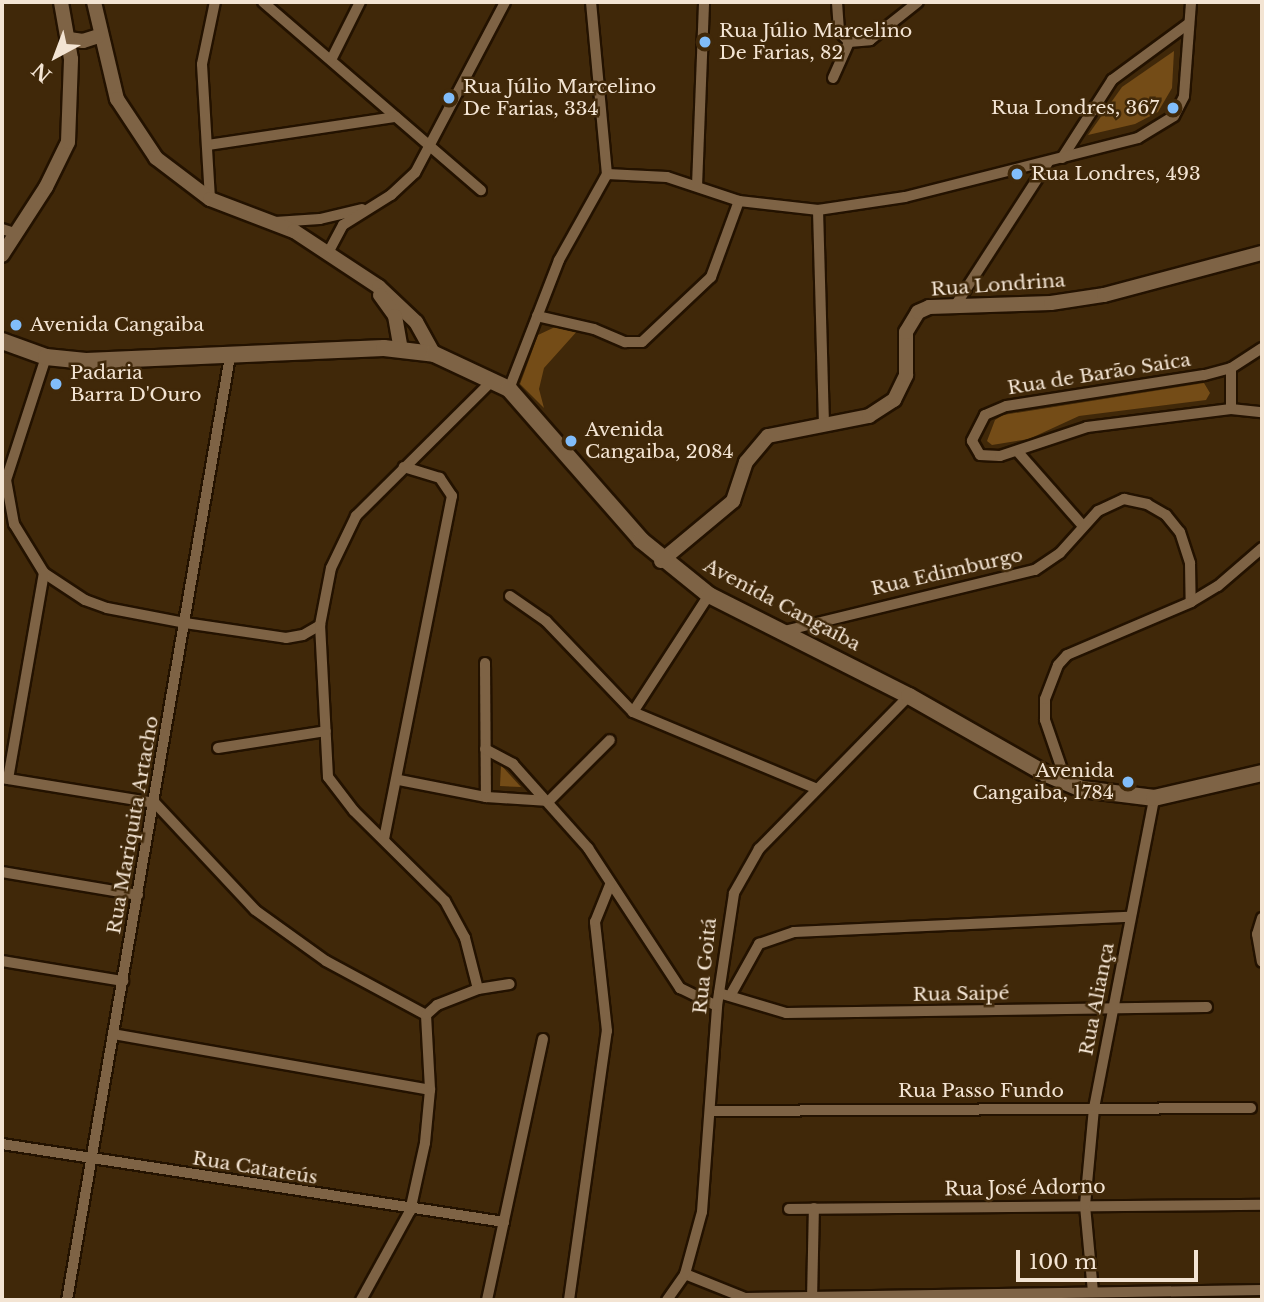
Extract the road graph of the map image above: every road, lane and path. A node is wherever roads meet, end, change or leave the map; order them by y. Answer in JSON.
{"nodes":[{"id":1,"x":61,"y":2,"type":"edge"},
{"id":2,"x":94,"y":2,"type":"edge"},
{"id":3,"x":215,"y":2,"type":"edge"},
{"id":4,"x":262,"y":2,"type":"edge"},
{"id":5,"x":360,"y":2,"type":"edge"},
{"id":6,"x":505,"y":2,"type":"edge"},
{"id":7,"x":591,"y":2,"type":"edge"},
{"id":8,"x":704,"y":2,"type":"edge"},
{"id":9,"x":836,"y":2,"type":"edge"},
{"id":10,"x":918,"y":2,"type":"edge"},
{"id":11,"x":1191,"y":2,"type":"edge"},
{"id":12,"x":1188,"y":24,"type":"junction"},
{"id":13,"x":98,"y":36,"type":"junction"},
{"id":14,"x":69,"y":39,"type":"junction"},
{"id":15,"x":849,"y":42,"type":"junction"},
{"id":16,"x":331,"y":60,"type":"junction"},
{"id":17,"x":833,"y":78,"type":"dead end"},
{"id":18,"x":396,"y":117,"type":"junction"},
{"id":19,"x":208,"y":145,"type":"junction"},
{"id":20,"x":431,"y":147,"type":"junction"},
{"id":21,"x":1062,"y":158,"type":"junction"},
{"id":22,"x":1048,"y":162,"type":"junction"},
{"id":23,"x":607,"y":174,"type":"junction"},
{"id":24,"x":697,"y":186,"type":"junction"},
{"id":25,"x":481,"y":190,"type":"dead end"},
{"id":26,"x":210,"y":199,"type":"junction"},
{"id":27,"x":739,"y":201,"type":"junction"},
{"id":28,"x":378,"y":204,"type":"junction"},
{"id":29,"x":818,"y":210,"type":"junction"},
{"id":30,"x":271,"y":222,"type":"junction"},
{"id":31,"x":8,"y":231,"type":"edge"},
{"id":32,"x":328,"y":253,"type":"junction"},
{"id":33,"x":1262,"y":253,"type":"edge"},
{"id":34,"x":2,"y":255,"type":"edge"},
{"id":35,"x":367,"y":281,"type":"junction"},
{"id":36,"x":955,"y":306,"type":"junction"},
{"id":37,"x":537,"y":316,"type":"junction"},
{"id":38,"x":2,"y":341,"type":"edge"},
{"id":39,"x":1262,"y":348,"type":"edge"},
{"id":40,"x":401,"y":349,"type":"junction"},
{"id":41,"x":434,"y":354,"type":"junction"},
{"id":42,"x":230,"y":356,"type":"junction"},
{"id":43,"x":46,"y":357,"type":"junction"},
{"id":44,"x":1231,"y":368,"type":"junction"},
{"id":45,"x":494,"y":379,"type":"junction"},
{"id":46,"x":509,"y":389,"type":"junction"},
{"id":47,"x":1231,"y":409,"type":"junction"},
{"id":48,"x":1262,"y":412,"type":"edge"},
{"id":49,"x":824,"y":424,"type":"junction"},
{"id":50,"x":1018,"y":452,"type":"junction"},
{"id":51,"x":5,"y":465,"type":"edge"},
{"id":52,"x":404,"y":467,"type":"junction"},
{"id":53,"x":1083,"y":526,"type":"junction"},
{"id":54,"x":1262,"y":548,"type":"edge"},
{"id":55,"x":661,"y":561,"type":"junction"},
{"id":56,"x":44,"y":573,"type":"junction"},
{"id":57,"x":709,"y":595,"type":"junction"},
{"id":58,"x":510,"y":596,"type":"dead end"},
{"id":59,"x":1191,"y":602,"type":"junction"},
{"id":60,"x":185,"y":623,"type":"junction"},
{"id":61,"x":320,"y":625,"type":"junction"},
{"id":62,"x":784,"y":631,"type":"junction"},
{"id":63,"x":485,"y":663,"type":"dead end"},
{"id":64,"x":909,"y":696,"type":"junction"},
{"id":65,"x":633,"y":712,"type":"junction"},
{"id":66,"x":326,"y":731,"type":"junction"},
{"id":67,"x":610,"y":740,"type":"dead end"},
{"id":68,"x":218,"y":748,"type":"dead end"},
{"id":69,"x":485,"y":749,"type":"junction"},
{"id":70,"x":1262,"y":773,"type":"edge"},
{"id":71,"x":5,"y":779,"type":"edge"},
{"id":72,"x":399,"y":780,"type":"junction"},
{"id":73,"x":1067,"y":784,"type":"junction"},
{"id":74,"x":815,"y":788,"type":"junction"},
{"id":75,"x":486,"y":797,"type":"junction"},
{"id":76,"x":1154,"y":798,"type":"junction"},
{"id":77,"x":549,"y":802,"type":"junction"},
{"id":78,"x":155,"y":803,"type":"junction"},
{"id":79,"x":384,"y":839,"type":"junction"},
{"id":80,"x":2,"y":872,"type":"edge"},
{"id":81,"x":610,"y":885,"type":"junction"},
{"id":82,"x":138,"y":895,"type":"junction"},
{"id":83,"x":1130,"y":917,"type":"junction"},
{"id":84,"x":1262,"y":918,"type":"edge"},
{"id":85,"x":2,"y":961,"type":"edge"},
{"id":86,"x":1262,"y":962,"type":"edge"},
{"id":87,"x":123,"y":981,"type":"junction"},
{"id":88,"x":510,"y":984,"type":"dead end"},
{"id":89,"x":478,"y":989,"type":"junction"},
{"id":90,"x":725,"y":995,"type":"junction"},
{"id":91,"x":717,"y":1006,"type":"junction"},
{"id":92,"x":1207,"y":1007,"type":"dead end"},
{"id":93,"x":1113,"y":1009,"type":"junction"},
{"id":94,"x":426,"y":1015,"type":"junction"},
{"id":95,"x":113,"y":1034,"type":"junction"},
{"id":96,"x":543,"y":1039,"type":"dead end"},
{"id":97,"x":430,"y":1090,"type":"junction"},
{"id":98,"x":1094,"y":1108,"type":"junction"},
{"id":99,"x":1251,"y":1108,"type":"dead end"},
{"id":100,"x":712,"y":1111,"type":"junction"},
{"id":101,"x":2,"y":1144,"type":"edge"},
{"id":102,"x":90,"y":1159,"type":"junction"},
{"id":103,"x":1085,"y":1205,"type":"junction"},
{"id":104,"x":1262,"y":1205,"type":"edge"},
{"id":105,"x":814,"y":1208,"type":"junction"},
{"id":106,"x":789,"y":1209,"type":"dead end"},
{"id":107,"x":410,"y":1211,"type":"junction"},
{"id":108,"x":504,"y":1222,"type":"junction"},
{"id":109,"x":685,"y":1274,"type":"junction"},
{"id":110,"x":1262,"y":1290,"type":"edge"},
{"id":111,"x":1093,"y":1292,"type":"junction"},
{"id":112,"x":67,"y":1300,"type":"edge"},
{"id":113,"x":361,"y":1300,"type":"edge"},
{"id":114,"x":487,"y":1300,"type":"edge"},
{"id":115,"x":569,"y":1300,"type":"edge"},
{"id":116,"x":667,"y":1300,"type":"edge"},
{"id":117,"x":812,"y":1300,"type":"edge"}],
"edges":[{"from":1,"to":14,"type":"street"},
{"from":2,"to":13,"type":"street"},
{"from":3,"to":19,"type":"street"},
{"from":4,"to":16,"type":"street"},
{"from":5,"to":16,"type":"street"},
{"from":6,"to":20,"type":"street"},
{"from":7,"to":23,"type":"street"},
{"from":8,"to":24,"type":"street"},
{"from":9,"to":15,"type":"street"},
{"from":10,"to":15,"type":"street"},
{"from":11,"to":12,"type":"street"},
{"from":12,"to":21,"type":"street"},
{"from":12,"to":21,"type":"street"},
{"from":13,"to":14,"type":"street"},
{"from":13,"to":26,"type":"street"},
{"from":14,"to":31,"type":"street"},
{"from":15,"to":17,"type":"street"},
{"from":16,"to":18,"type":"street"},
{"from":18,"to":19,"type":"street"},
{"from":18,"to":20,"type":"street"},
{"from":19,"to":26,"type":"street"},
{"from":20,"to":25,"type":"street"},
{"from":20,"to":28,"type":"street"},
{"from":21,"to":22,"type":"street"},
{"from":22,"to":29,"type":"street"},
{"from":22,"to":36,"type":"street"},
{"from":23,"to":24,"type":"street"},
{"from":23,"to":37,"type":"street"},
{"from":24,"to":27,"type":"street"},
{"from":26,"to":30,"type":"street"},
{"from":27,"to":29,"type":"street"},
{"from":27,"to":37,"type":"street"},
{"from":28,"to":30,"type":"street"},
{"from":28,"to":32,"type":"street"},
{"from":29,"to":49,"type":"street"},
{"from":30,"to":32,"type":"street"},
{"from":31,"to":34,"type":"street"},
{"from":32,"to":35,"type":"street"},
{"from":33,"to":36,"type":"street","name":"Rua Londrina"},
{"from":35,"to":40,"type":"street"},
{"from":35,"to":41,"type":"street"},
{"from":36,"to":49,"type":"street","name":"Rua Londrina"},
{"from":37,"to":46,"type":"street"},
{"from":38,"to":43,"type":"main road","name":"Avenida Cangaíba"},
{"from":39,"to":44,"type":"street"},
{"from":40,"to":41,"type":"main road","name":"Avenida Cangaíba"},
{"from":40,"to":42,"type":"main road","name":"Avenida Cangaíba"},
{"from":41,"to":45,"type":"main road","name":"Avenida Cangaíba"},
{"from":42,"to":43,"type":"main road","name":"Avenida Cangaíba"},
{"from":42,"to":60,"type":"street","name":"Rua Mariquita Artacho"},
{"from":43,"to":51,"type":"street"},
{"from":44,"to":47,"type":"street"},
{"from":44,"to":50,"type":"street","name":"Rua de Barão Saica"},
{"from":45,"to":46,"type":"main road","name":"Avenida Cangaíba"},
{"from":45,"to":52,"type":"street"},
{"from":46,"to":55,"type":"main road","name":"Avenida Cangaíba"},
{"from":47,"to":48,"type":"street","name":"Rua de Barão Saica"},
{"from":47,"to":50,"type":"street","name":"Rua de Barão Saica"},
{"from":49,"to":55,"type":"street","name":"Rua Londrina"},
{"from":50,"to":53,"type":"street"},
{"from":51,"to":56,"type":"street"},
{"from":52,"to":61,"type":"street"},
{"from":52,"to":72,"type":"street"},
{"from":53,"to":59,"type":"street","name":"Rua Edimburgo"},
{"from":53,"to":62,"type":"street","name":"Rua Edimburgo"},
{"from":54,"to":59,"type":"street"},
{"from":55,"to":57,"type":"main road","name":"Avenida Cangaíba"},
{"from":56,"to":60,"type":"street"},
{"from":56,"to":71,"type":"street"},
{"from":57,"to":62,"type":"main road","name":"Avenida Cangaíba"},
{"from":57,"to":65,"type":"street"},
{"from":58,"to":65,"type":"street"},
{"from":59,"to":73,"type":"street"},
{"from":60,"to":61,"type":"street"},
{"from":60,"to":78,"type":"street","name":"Rua Mariquita Artacho"},
{"from":61,"to":66,"type":"street"},
{"from":62,"to":64,"type":"main road","name":"Avenida Cangaíba"},
{"from":63,"to":69,"type":"street"},
{"from":64,"to":73,"type":"main road","name":"Avenida Cangaíba"},
{"from":64,"to":74,"type":"street","name":"Rua Goitá"},
{"from":65,"to":74,"type":"street"},
{"from":66,"to":68,"type":"street"},
{"from":66,"to":79,"type":"street"},
{"from":67,"to":77,"type":"street"},
{"from":69,"to":75,"type":"street"},
{"from":69,"to":77,"type":"street"},
{"from":70,"to":76,"type":"main road","name":"Avenida Cangaíba"},
{"from":71,"to":78,"type":"street"},
{"from":72,"to":75,"type":"street"},
{"from":72,"to":79,"type":"street"},
{"from":73,"to":76,"type":"main road","name":"Avenida Cangaíba"},
{"from":74,"to":90,"type":"street","name":"Rua Goitá"},
{"from":75,"to":77,"type":"street"},
{"from":76,"to":83,"type":"street","name":"Rua Aliança"},
{"from":77,"to":81,"type":"street"},
{"from":78,"to":82,"type":"street","name":"Rua Mariquita Artacho"},
{"from":78,"to":94,"type":"street"},
{"from":79,"to":89,"type":"street"},
{"from":80,"to":82,"type":"street"},
{"from":81,"to":91,"type":"street"},
{"from":81,"to":115,"type":"street"},
{"from":82,"to":87,"type":"street","name":"Rua Mariquita Artacho"},
{"from":83,"to":90,"type":"street"},
{"from":83,"to":93,"type":"street","name":"Rua Aliança"},
{"from":84,"to":86,"type":"street"},
{"from":85,"to":87,"type":"street"},
{"from":87,"to":95,"type":"street","name":"Rua Mariquita Artacho"},
{"from":88,"to":89,"type":"street"},
{"from":89,"to":94,"type":"street"},
{"from":90,"to":91,"type":"street","name":"Rua Goitá"},
{"from":90,"to":93,"type":"street","name":"Rua Saipé"},
{"from":91,"to":100,"type":"street","name":"Rua Goitá"},
{"from":92,"to":93,"type":"street","name":"Rua Saipé"},
{"from":93,"to":98,"type":"street","name":"Rua Aliança"},
{"from":94,"to":97,"type":"street"},
{"from":95,"to":97,"type":"street"},
{"from":95,"to":102,"type":"street","name":"Rua Mariquita Artacho"},
{"from":96,"to":108,"type":"street"},
{"from":97,"to":107,"type":"street"},
{"from":98,"to":99,"type":"street","name":"Rua Passo Fundo"},
{"from":98,"to":100,"type":"street","name":"Rua Passo Fundo"},
{"from":98,"to":103,"type":"street","name":"Rua Aliança"},
{"from":100,"to":109,"type":"street","name":"Rua Goitá"},
{"from":101,"to":102,"type":"street","name":"Rua Catateús"},
{"from":102,"to":107,"type":"street","name":"Rua Catateús"},
{"from":102,"to":112,"type":"street","name":"Rua Mariquita Artacho"},
{"from":103,"to":104,"type":"street","name":"Rua José Adorno"},
{"from":103,"to":105,"type":"street","name":"Rua José Adorno"},
{"from":103,"to":111,"type":"street","name":"Rua Aliança"},
{"from":105,"to":106,"type":"street","name":"Rua José Adorno"},
{"from":105,"to":117,"type":"street"},
{"from":107,"to":108,"type":"street","name":"Rua Catateús"},
{"from":107,"to":113,"type":"street"},
{"from":108,"to":114,"type":"street"},
{"from":109,"to":116,"type":"street","name":"Rua Goitá"},
{"from":109,"to":117,"type":"street"},
{"from":110,"to":111,"type":"street"},
{"from":111,"to":117,"type":"street"}]}
